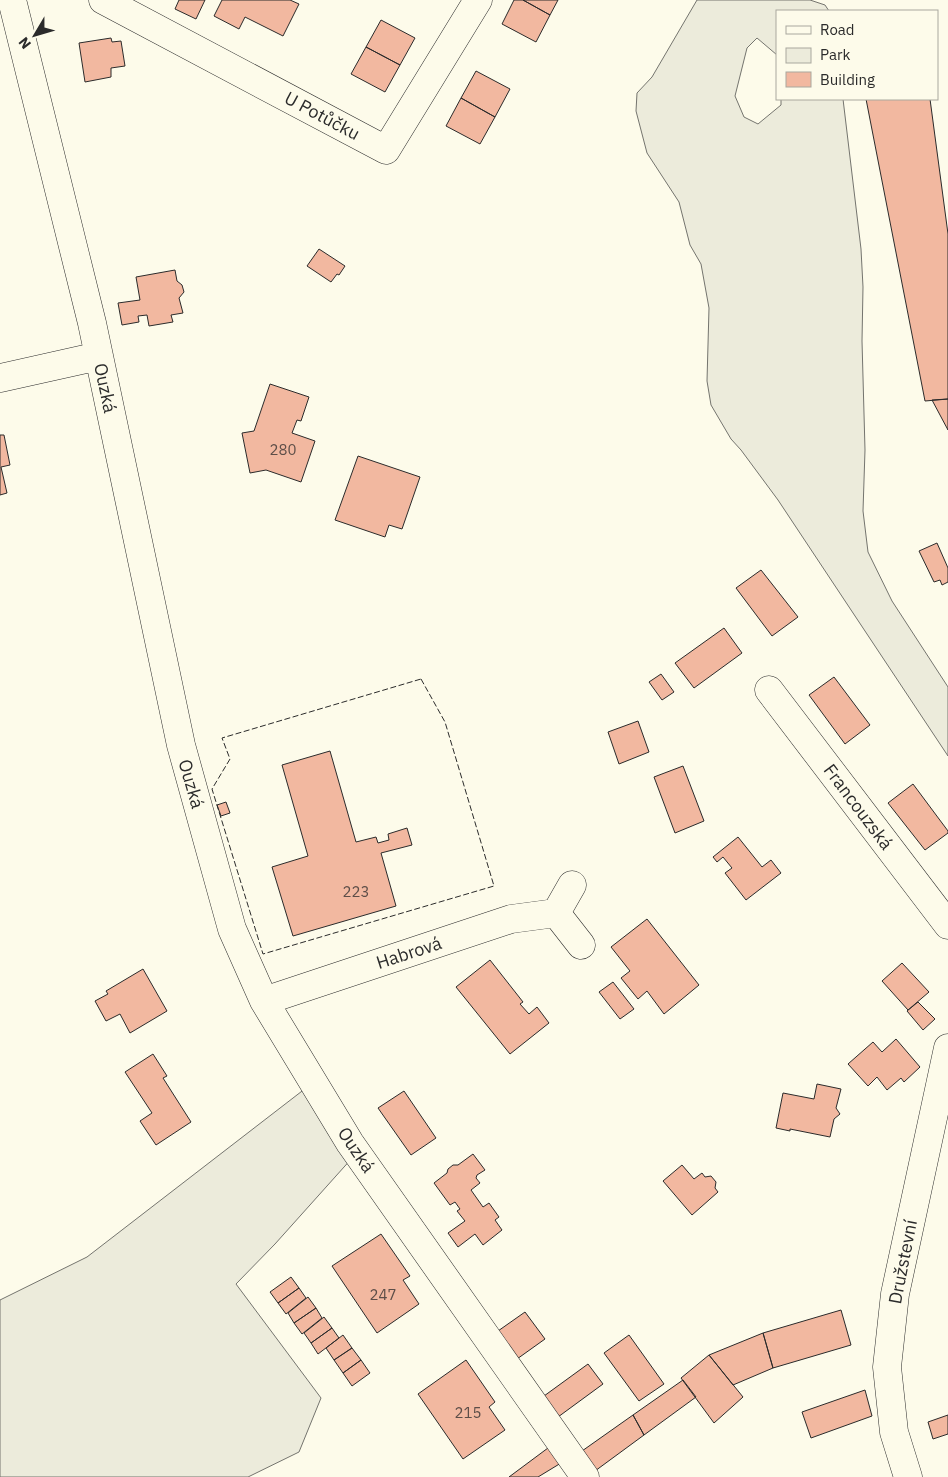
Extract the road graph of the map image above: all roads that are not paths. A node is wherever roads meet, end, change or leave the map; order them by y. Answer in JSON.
{"nodes":[{"id":1,"x":12,"y":0,"type":"edge"},
{"id":2,"x":103,"y":0,"type":"edge"},
{"id":3,"x":478,"y":0,"type":"edge"},
{"id":4,"x":98,"y":356,"type":"junction"},
{"id":5,"x":0,"y":378,"type":"edge"},
{"id":6,"x":769,"y":690,"type":"dead end"},
{"id":7,"x":572,"y":885,"type":"dead end"},
{"id":8,"x":556,"y":912,"type":"junction"},
{"id":9,"x":948,"y":925,"type":"edge"},
{"id":10,"x":580,"y":945,"type":"dead end"},
{"id":11,"x":264,"y":1001,"type":"junction"},
{"id":12,"x":948,"y":1048,"type":"edge"},
{"id":13,"x":585,"y":1477,"type":"edge"},
{"id":14,"x":908,"y":1477,"type":"edge"}],
"edges":[{"from":1,"to":4,"type":"street","name":"Ouzká"},
{"from":2,"to":3,"type":"street","name":"U Potůčku"},
{"from":4,"to":5,"type":"street"},
{"from":4,"to":11,"type":"street","name":"Ouzká"},
{"from":6,"to":9,"type":"street","name":"Francouzská"},
{"from":7,"to":8,"type":"street"},
{"from":8,"to":10,"type":"street"},
{"from":8,"to":11,"type":"street","name":"Habrová"},
{"from":11,"to":13,"type":"street","name":"Ouzká"},
{"from":12,"to":14,"type":"street","name":"Družstevní"}]}
